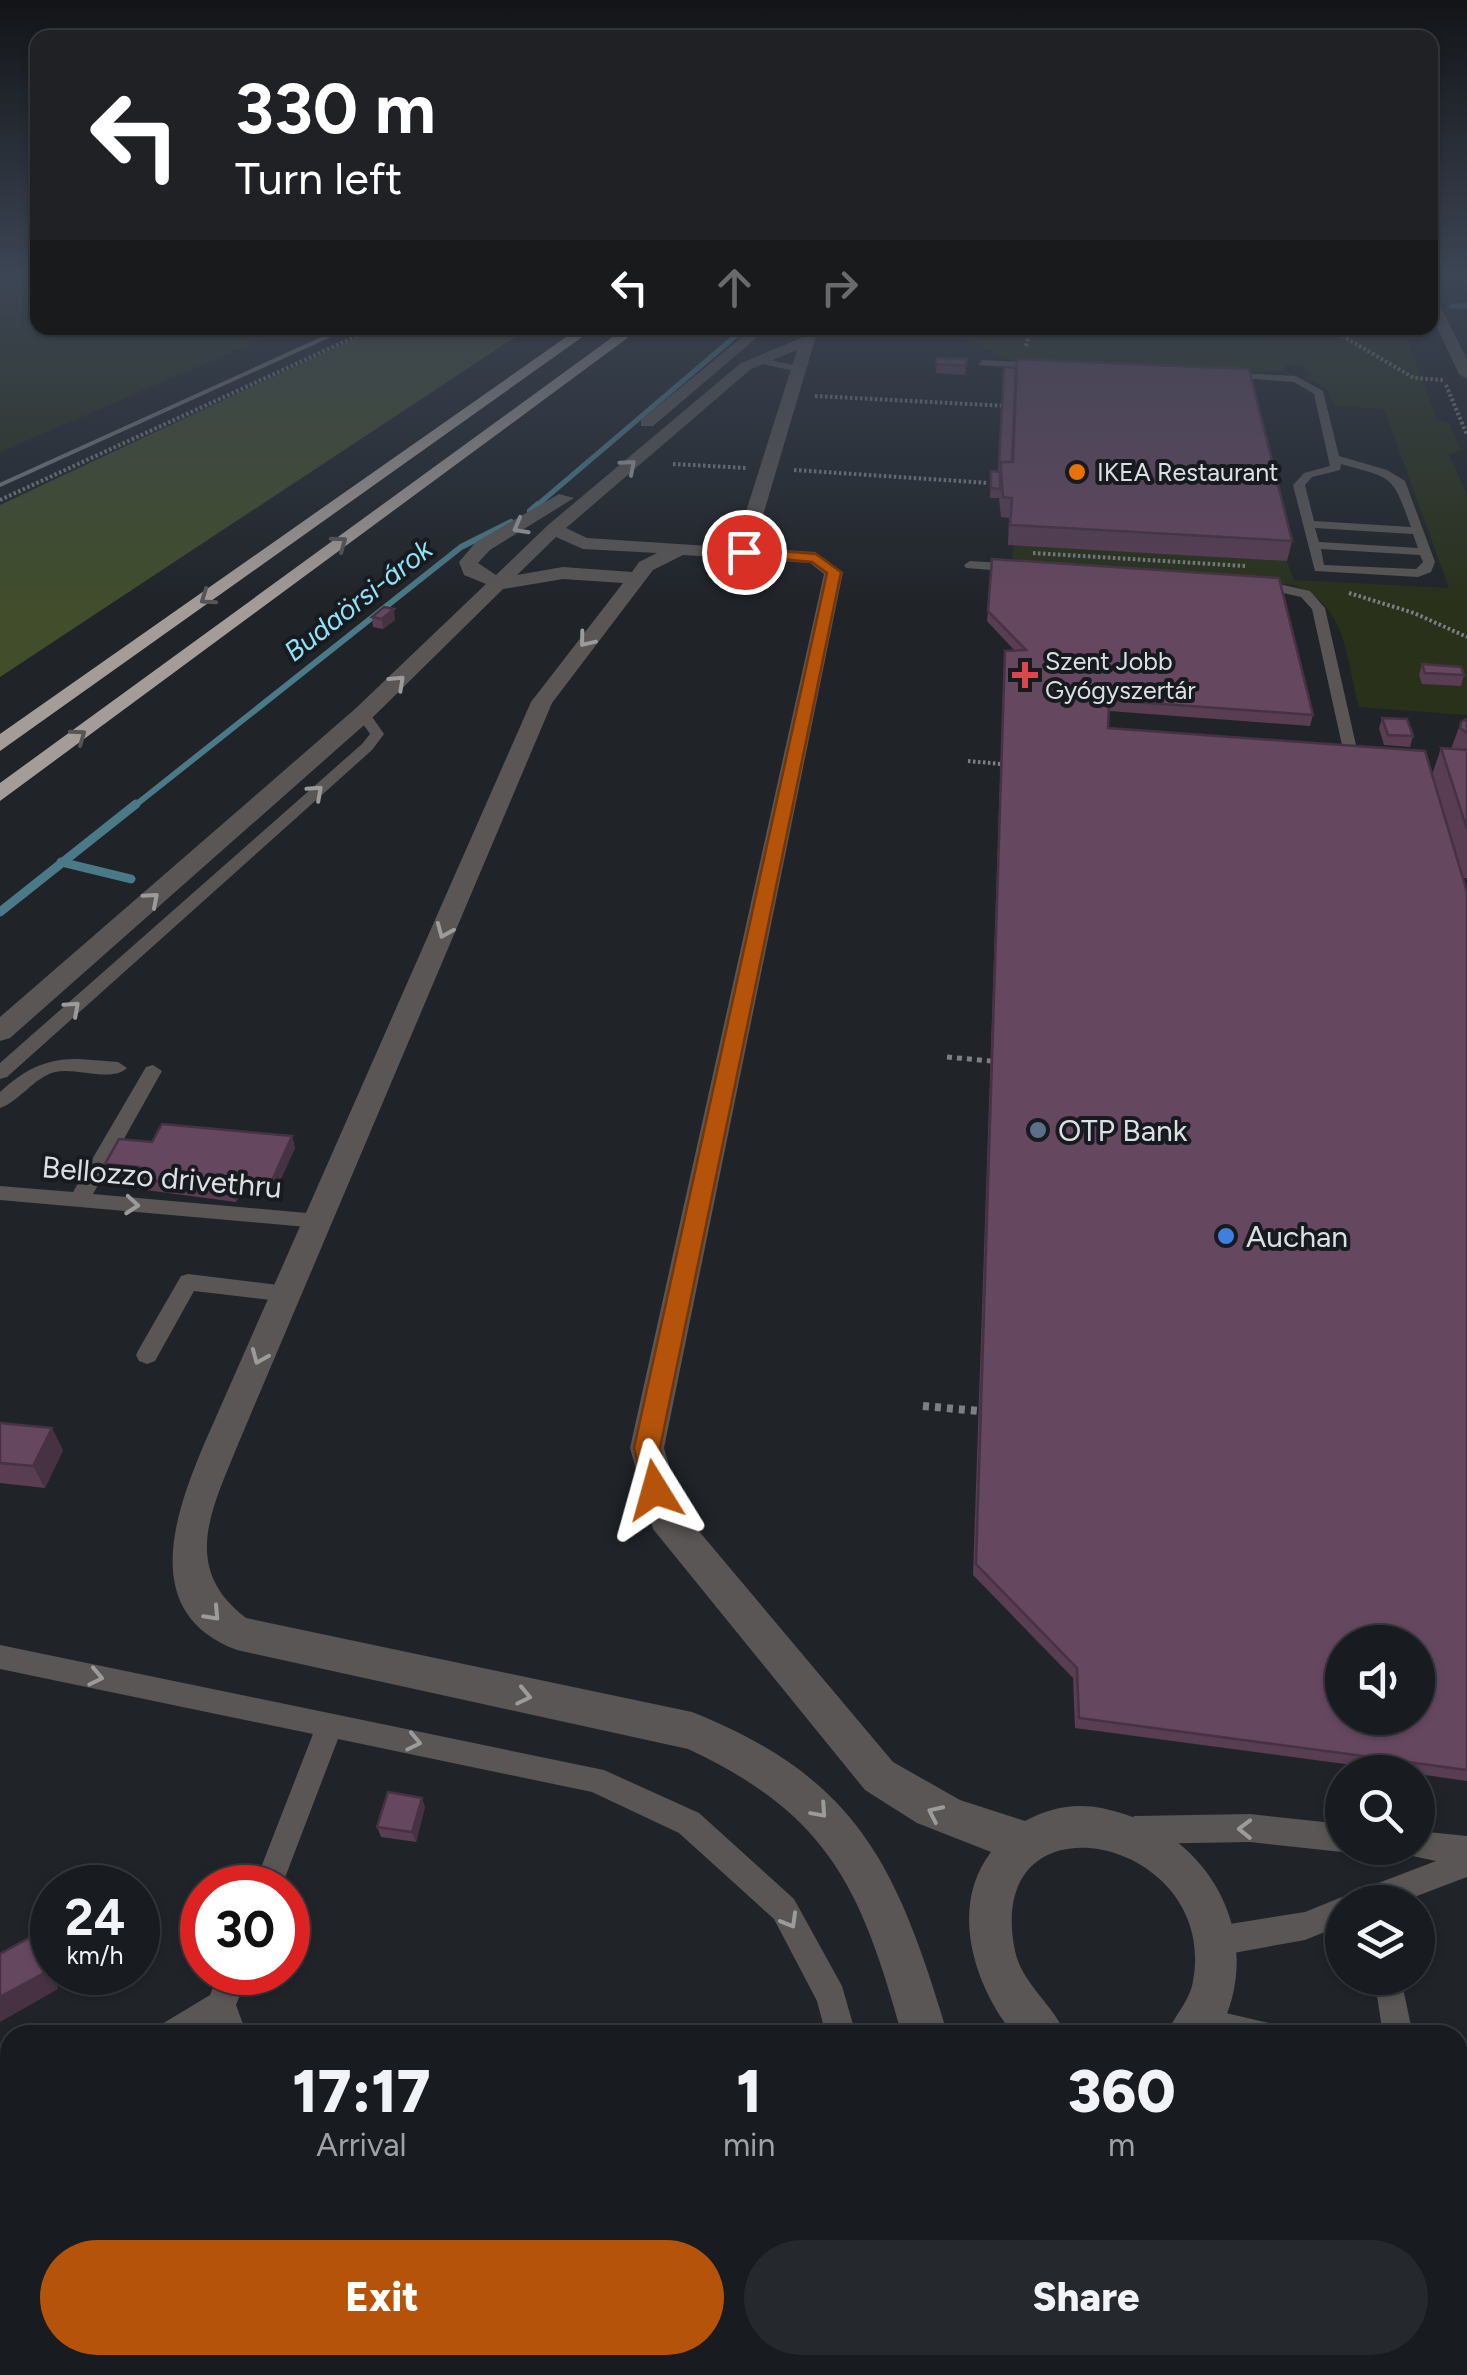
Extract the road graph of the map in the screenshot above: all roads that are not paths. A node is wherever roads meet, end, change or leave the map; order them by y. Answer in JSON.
{"nodes":[{"id":1,"x":505,"y":387,"type":"edge"},
{"id":2,"x":554,"y":387,"type":"edge"},
{"id":3,"x":691,"y":387,"type":"edge"},
{"id":4,"x":725,"y":387,"type":"edge"},
{"id":5,"x":793,"y":387,"type":"edge"},
{"id":6,"x":1312,"y":387,"type":"edge"},
{"id":7,"x":1337,"y":459,"type":"junction"},
{"id":8,"x":574,"y":492,"type":"junction"},
{"id":9,"x":1308,"y":524,"type":"junction"},
{"id":10,"x":554,"y":528,"type":"junction"},
{"id":11,"x":1417,"y":530,"type":"junction"},
{"id":12,"x":760,"y":544,"type":"junction"},
{"id":13,"x":1313,"y":545,"type":"junction"},
{"id":14,"x":679,"y":550,"type":"junction"},
{"id":15,"x":714,"y":550,"type":"junction"},
{"id":16,"x":1426,"y":552,"type":"junction"},
{"id":17,"x":970,"y":566,"type":"dead end"},
{"id":18,"x":1026,"y":568,"type":"edge"},
{"id":19,"x":589,"y":573,"type":"junction"},
{"id":20,"x":637,"y":578,"type":"junction"},
{"id":21,"x":1250,"y":583,"type":"edge"},
{"id":22,"x":501,"y":584,"type":"junction"},
{"id":23,"x":618,"y":601,"type":"junction"},
{"id":24,"x":363,"y":714,"type":"junction"},
{"id":25,"x":0,"y":744,"type":"edge"},
{"id":26,"x":1349,"y":745,"type":"edge"},
{"id":27,"x":0,"y":794,"type":"edge"},
{"id":28,"x":0,"y":1032,"type":"edge"},
{"id":29,"x":118,"y":1068,"type":"dead end"},
{"id":30,"x":153,"y":1071,"type":"dead end"},
{"id":31,"x":0,"y":1073,"type":"edge"},
{"id":32,"x":0,"y":1102,"type":"edge"},
{"id":33,"x":0,"y":1193,"type":"edge"},
{"id":34,"x":79,"y":1200,"type":"junction"},
{"id":35,"x":318,"y":1221,"type":"junction"},
{"id":36,"x":287,"y":1294,"type":"junction"},
{"id":37,"x":148,"y":1355,"type":"dead end"},
{"id":38,"x":0,"y":1657,"type":"edge"},
{"id":39,"x":330,"y":1725,"type":"junction"},
{"id":40,"x":1124,"y":1831,"type":"junction"},
{"id":41,"x":1325,"y":1836,"type":"edge"},
{"id":42,"x":1027,"y":1842,"type":"junction"},
{"id":43,"x":1435,"y":1847,"type":"edge"},
{"id":44,"x":1467,"y":1850,"type":"edge"},
{"id":45,"x":1467,"y":1863,"type":"edge"},
{"id":46,"x":276,"y":1865,"type":"edge"},
{"id":47,"x":1409,"y":1885,"type":"edge"},
{"id":48,"x":1325,"y":1918,"type":"edge"},
{"id":49,"x":1217,"y":1941,"type":"junction"},
{"id":50,"x":225,"y":1995,"type":"edge"},
{"id":51,"x":1393,"y":1995,"type":"edge"},
{"id":52,"x":221,"y":2005,"type":"junction"},
{"id":53,"x":189,"y":2025,"type":"edge"},
{"id":54,"x":228,"y":2025,"type":"edge"},
{"id":55,"x":838,"y":2025,"type":"edge"},
{"id":56,"x":922,"y":2025,"type":"edge"},
{"id":57,"x":1026,"y":2025,"type":"edge"},
{"id":58,"x":1197,"y":2025,"type":"edge"},
{"id":59,"x":1397,"y":2025,"type":"edge"}],
"edges":[{"from":1,"to":25,"type":"highway","one_way":true},
{"from":27,"to":2,"type":"highway","one_way":true},
{"from":3,"to":8,"type":"street"},
{"from":10,"to":4,"type":"street","one_way":true},
{"from":5,"to":12,"type":"street"},
{"from":6,"to":7,"type":"lane"},
{"from":7,"to":9,"type":"lane"},
{"from":7,"to":11,"type":"lane"},
{"from":8,"to":10,"type":"street"},
{"from":8,"to":22,"type":"street","one_way":true},
{"from":9,"to":11,"type":"lane"},
{"from":9,"to":13,"type":"lane"},
{"from":10,"to":14,"type":"street"},
{"from":10,"to":22,"type":"street"},
{"from":11,"to":16,"type":"lane"},
{"from":12,"to":15,"type":"street"},
{"from":12,"to":15,"type":"street"},
{"from":42,"to":12,"type":"street","one_way":true},
{"from":13,"to":16,"type":"lane"},
{"from":13,"to":16,"type":"lane"},
{"from":14,"to":15,"type":"street"},
{"from":14,"to":20,"type":"street"},
{"from":17,"to":18,"type":"lane"},
{"from":19,"to":20,"type":"street"},
{"from":19,"to":22,"type":"street"},
{"from":19,"to":23,"type":"street"},
{"from":20,"to":23,"type":"street"},
{"from":21,"to":26,"type":"lane"},
{"from":24,"to":22,"type":"street","one_way":true},
{"from":23,"to":35,"type":"street","one_way":true},
{"from":28,"to":24,"type":"street","one_way":true},
{"from":31,"to":24,"type":"lane","one_way":true},
{"from":29,"to":32,"type":"lane"},
{"from":30,"to":34,"type":"lane"},
{"from":33,"to":34,"type":"lane","name":"Bellozzo drivethru"},
{"from":34,"to":35,"type":"lane","name":"Bellozzo drivethru","one_way":true},
{"from":35,"to":36,"type":"street"},
{"from":36,"to":37,"type":"lane"},
{"from":36,"to":56,"type":"street","one_way":true},
{"from":38,"to":39,"type":"lane","one_way":true},
{"from":39,"to":46,"type":"lane"},
{"from":39,"to":55,"type":"lane","one_way":true},
{"from":41,"to":40,"type":"lane","one_way":true},
{"from":40,"to":42,"type":"street"},
{"from":40,"to":49,"type":"street"},
{"from":42,"to":57,"type":"street"},
{"from":43,"to":44,"type":"lane"},
{"from":45,"to":47,"type":"lane"},
{"from":48,"to":49,"type":"lane"},
{"from":49,"to":58,"type":"street"},
{"from":50,"to":52,"type":"lane"},
{"from":51,"to":59,"type":"lane"},
{"from":52,"to":53,"type":"lane"},
{"from":52,"to":54,"type":"lane"}]}
